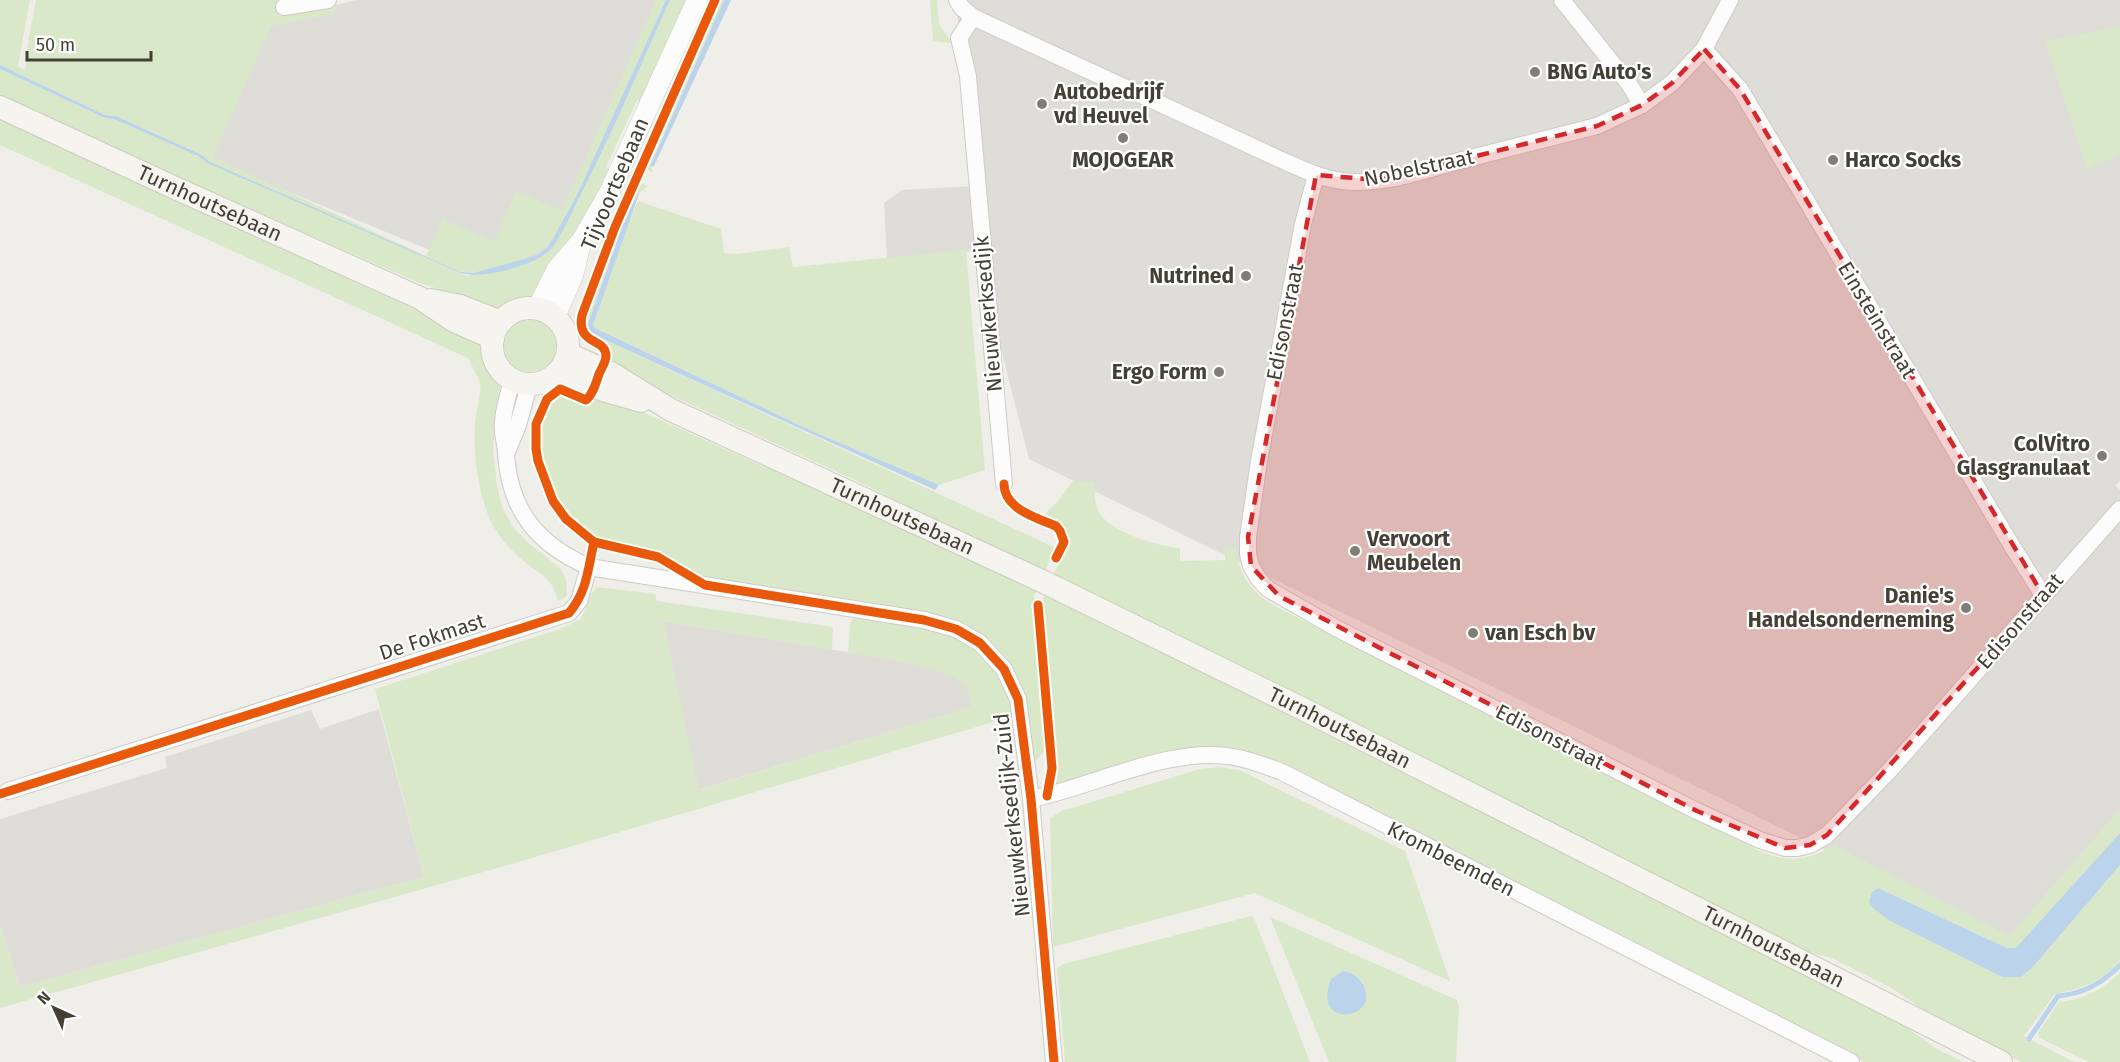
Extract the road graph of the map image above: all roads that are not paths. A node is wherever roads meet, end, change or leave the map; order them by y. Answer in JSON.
{"nodes":[{"id":1,"x":328,"y":0,"type":"edge"},
{"id":2,"x":697,"y":0,"type":"edge"},
{"id":3,"x":957,"y":0,"type":"edge"},
{"id":4,"x":1562,"y":0,"type":"edge"},
{"id":5,"x":1730,"y":0,"type":"edge"},
{"id":6,"x":284,"y":7,"type":"dead end"},
{"id":7,"x":973,"y":18,"type":"junction"},
{"id":8,"x":1704,"y":49,"type":"junction"},
{"id":9,"x":1642,"y":105,"type":"junction"},
{"id":10,"x":0,"y":107,"type":"edge"},
{"id":11,"x":1316,"y":175,"type":"junction"},
{"id":12,"x":546,"y":313,"type":"junction"},
{"id":13,"x":497,"y":330,"type":"junction"},
{"id":14,"x":564,"y":362,"type":"junction"},
{"id":15,"x":521,"y":382,"type":"junction"},
{"id":16,"x":1004,"y":484,"type":"dead end"},
{"id":17,"x":2120,"y":509,"type":"edge"},
{"id":18,"x":589,"y":567,"type":"junction"},
{"id":19,"x":2043,"y":595,"type":"junction"},
{"id":20,"x":8,"y":791,"type":"dead end"},
{"id":21,"x":1031,"y":799,"type":"junction"},
{"id":22,"x":1054,"y":1062,"type":"edge"},
{"id":23,"x":1851,"y":1062,"type":"edge"},
{"id":24,"x":2001,"y":1062,"type":"edge"}],
"edges":[{"from":1,"to":6,"type":"street"},
{"from":2,"to":12,"type":"street","name":"Tijvoortsebaan"},
{"from":3,"to":7,"type":"street"},
{"from":4,"to":9,"type":"street"},
{"from":5,"to":8,"type":"street","name":"Nobelstraat"},
{"from":7,"to":11,"type":"street","name":"Nobelstraat"},
{"from":7,"to":16,"type":"street","name":"Nieuwkerksedijk"},
{"from":8,"to":9,"type":"street","name":"Nobelstraat"},
{"from":8,"to":19,"type":"street","name":"Einsteinstraat"},
{"from":9,"to":11,"type":"street","name":"Nobelstraat"},
{"from":10,"to":13,"type":"main road","name":"Turnhoutsebaan"},
{"from":11,"to":19,"type":"street","name":"Edisonstraat"},
{"from":12,"to":13,"type":"main road"},
{"from":12,"to":14,"type":"main road"},
{"from":13,"to":15,"type":"main road"},
{"from":14,"to":15,"type":"main road"},
{"from":14,"to":24,"type":"main road","name":"Turnhoutsebaan"},
{"from":15,"to":18,"type":"street"},
{"from":17,"to":19,"type":"street","name":"Edisonstraat"},
{"from":18,"to":20,"type":"street","name":"De Fokmast"},
{"from":18,"to":21,"type":"street","name":"Nieuwkerksedijk-Zuid"},
{"from":21,"to":22,"type":"street","name":"Nieuwkerksedijk-Zuid"},
{"from":21,"to":23,"type":"street","name":"Krombeemden"}]}
